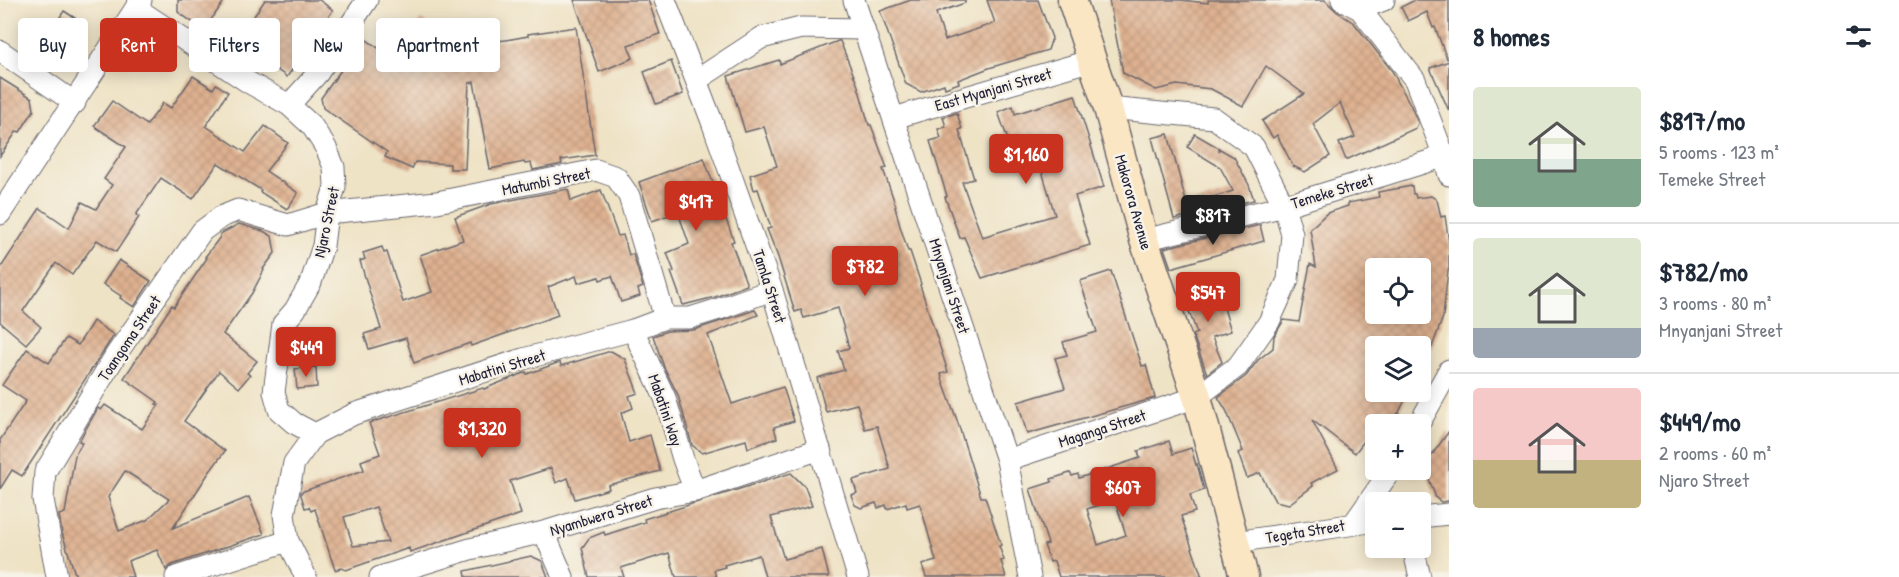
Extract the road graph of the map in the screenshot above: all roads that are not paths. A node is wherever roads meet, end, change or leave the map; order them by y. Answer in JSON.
{"nodes":[{"id":1,"x":367,"y":0,"type":"edge"},
{"id":2,"x":665,"y":0,"type":"edge"},
{"id":3,"x":854,"y":0,"type":"edge"},
{"id":4,"x":1072,"y":0,"type":"edge"},
{"id":5,"x":1384,"y":0,"type":"edge"},
{"id":6,"x":139,"y":4,"type":"edge"},
{"id":7,"x":1351,"y":5,"type":"edge"},
{"id":8,"x":864,"y":29,"type":"junction"},
{"id":9,"x":0,"y":51,"type":"edge"},
{"id":10,"x":1092,"y":60,"type":"junction"},
{"id":11,"x":697,"y":80,"type":"junction"},
{"id":12,"x":75,"y":103,"type":"junction"},
{"id":13,"x":289,"y":105,"type":"junction"},
{"id":14,"x":1108,"y":108,"type":"junction"},
{"id":15,"x":894,"y":118,"type":"junction"},
{"id":16,"x":1447,"y":162,"type":"edge"},
{"id":17,"x":1284,"y":206,"type":"junction"},
{"id":18,"x":327,"y":213,"type":"junction"},
{"id":19,"x":0,"y":214,"type":"edge"},
{"id":20,"x":1144,"y":240,"type":"junction"},
{"id":21,"x":772,"y":290,"type":"junction"},
{"id":22,"x":665,"y":318,"type":"junction"},
{"id":23,"x":633,"y":330,"type":"junction"},
{"id":24,"x":1449,"y":370,"type":"edge"},
{"id":25,"x":1197,"y":397,"type":"junction"},
{"id":26,"x":1425,"y":414,"type":"edge"},
{"id":27,"x":315,"y":434,"type":"junction"},
{"id":28,"x":820,"y":448,"type":"junction"},
{"id":29,"x":1007,"y":460,"type":"junction"},
{"id":30,"x":695,"y":491,"type":"junction"},
{"id":31,"x":1449,"y":514,"type":"edge"},
{"id":32,"x":1431,"y":516,"type":"edge"},
{"id":33,"x":1365,"y":522,"type":"edge"},
{"id":34,"x":544,"y":532,"type":"junction"},
{"id":35,"x":288,"y":541,"type":"junction"},
{"id":36,"x":1235,"y":542,"type":"junction"},
{"id":37,"x":1415,"y":558,"type":"edge"},
{"id":38,"x":57,"y":577,"type":"edge"},
{"id":39,"x":176,"y":577,"type":"edge"},
{"id":40,"x":306,"y":577,"type":"edge"},
{"id":41,"x":380,"y":577,"type":"edge"},
{"id":42,"x":563,"y":577,"type":"edge"},
{"id":43,"x":858,"y":577,"type":"edge"},
{"id":44,"x":1030,"y":577,"type":"edge"},
{"id":45,"x":1244,"y":577,"type":"edge"},
{"id":46,"x":1420,"y":577,"type":"edge"}],
"edges":[{"from":1,"to":13,"type":"street"},
{"from":2,"to":11,"type":"street","name":"Tamla Street"},
{"from":3,"to":8,"type":"street","name":"Mnyanjani Street"},
{"from":4,"to":10,"type":"street","name":"Makorora Avenue"},
{"from":5,"to":7,"type":"street"},
{"from":6,"to":12,"type":"street"},
{"from":6,"to":13,"type":"street","name":"Njaro Street"},
{"from":7,"to":16,"type":"street"},
{"from":8,"to":11,"type":"street"},
{"from":8,"to":15,"type":"street","name":"Mnyanjani Street"},
{"from":9,"to":12,"type":"street"},
{"from":10,"to":14,"type":"street","name":"Makorora Avenue"},
{"from":10,"to":15,"type":"street","name":"East Myanjani Street"},
{"from":11,"to":21,"type":"street","name":"Tamla Street"},
{"from":12,"to":19,"type":"street"},
{"from":13,"to":18,"type":"street","name":"Njaro Street"},
{"from":14,"to":17,"type":"street","name":"Maganga Street"},
{"from":14,"to":20,"type":"street","name":"Makorora Avenue"},
{"from":15,"to":29,"type":"street","name":"Mnyanjani Street"},
{"from":16,"to":17,"type":"street","name":"Temeke Street"},
{"from":17,"to":20,"type":"street","name":"Temeke Street"},
{"from":17,"to":25,"type":"street","name":"Maganga Street"},
{"from":18,"to":22,"type":"street","name":"Matumbi Street"},
{"from":18,"to":27,"type":"street","name":"Njaro Street"},
{"from":18,"to":38,"type":"street","name":"Toangoma Street"},
{"from":20,"to":25,"type":"street","name":"Makorora Avenue"},
{"from":21,"to":22,"type":"street","name":"Mabatini Street"},
{"from":21,"to":28,"type":"street","name":"Tamla Street"},
{"from":22,"to":23,"type":"street","name":"Mabatini Street"},
{"from":23,"to":27,"type":"street","name":"Mabatini Street"},
{"from":23,"to":30,"type":"street","name":"Mabatini Way"},
{"from":24,"to":26,"type":"street"},
{"from":25,"to":29,"type":"street","name":"Maganga Street"},
{"from":25,"to":36,"type":"street","name":"Makorora Avenue"},
{"from":27,"to":35,"type":"street","name":"Mabatini Street"},
{"from":28,"to":30,"type":"street","name":"Nyambwera Street"},
{"from":28,"to":43,"type":"street","name":"Tamla Street"},
{"from":29,"to":44,"type":"street","name":"Mnyanjani Street"},
{"from":30,"to":34,"type":"street","name":"Nyambwera Street"},
{"from":31,"to":32,"type":"street"},
{"from":33,"to":36,"type":"street","name":"Tegeta Street"},
{"from":34,"to":41,"type":"street","name":"Nyambwera Street"},
{"from":34,"to":42,"type":"street"},
{"from":35,"to":39,"type":"street"},
{"from":35,"to":40,"type":"street","name":"Mabatini Street"},
{"from":36,"to":45,"type":"street","name":"Makorora Avenue"},
{"from":37,"to":46,"type":"street"}]}
